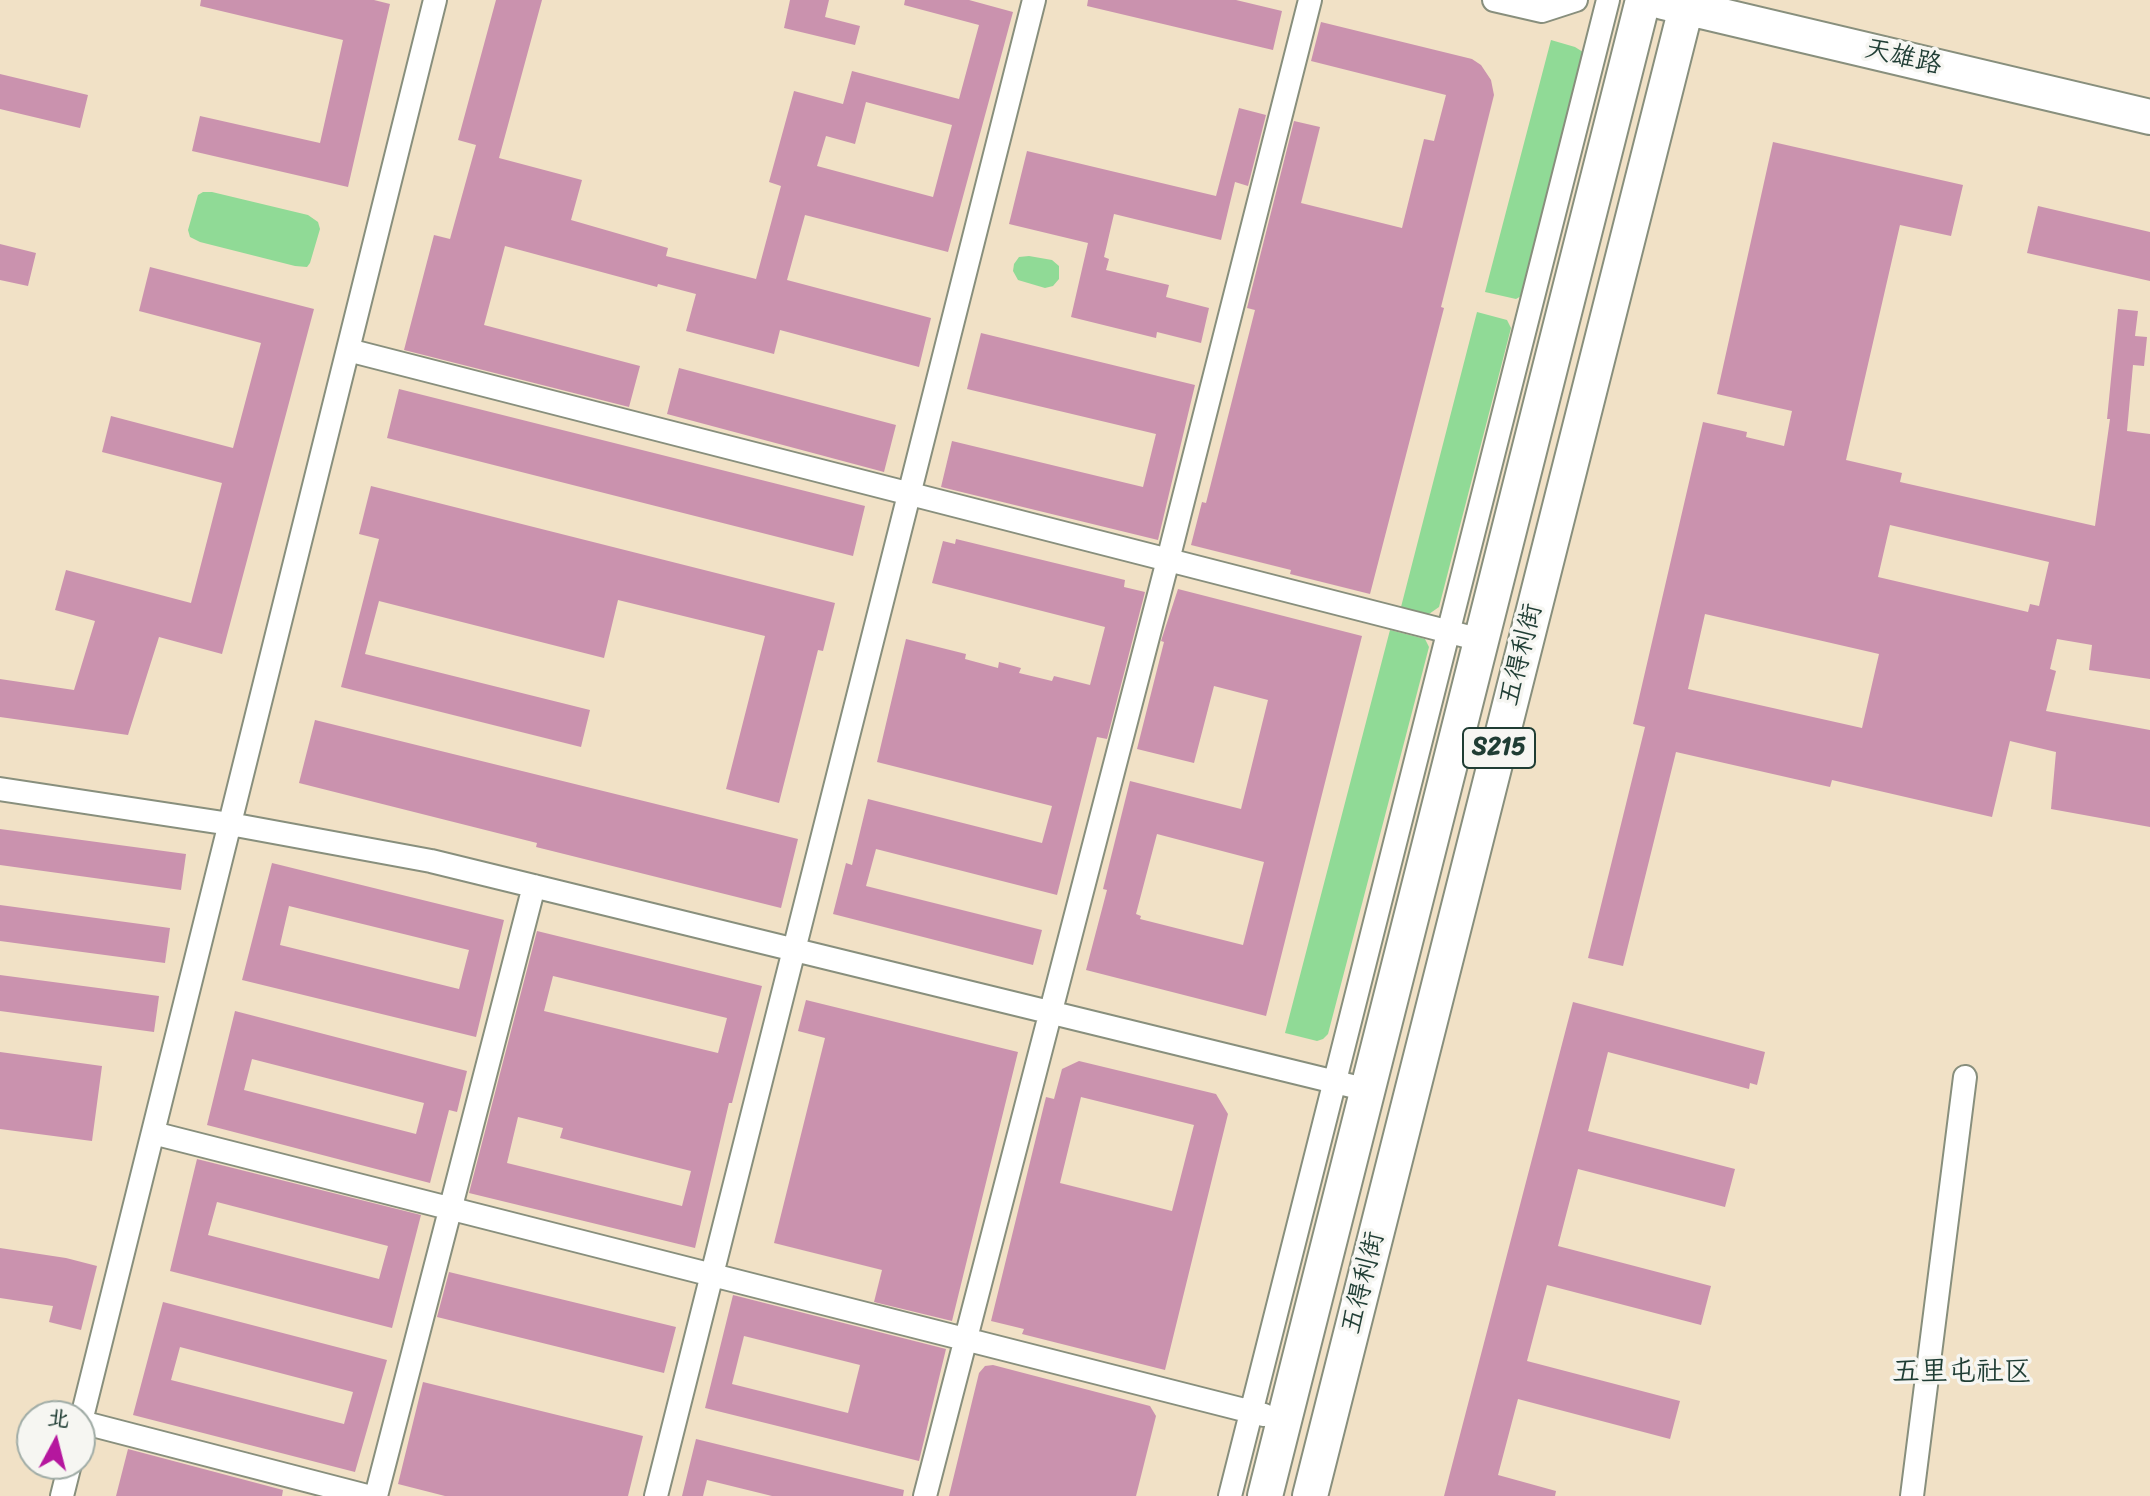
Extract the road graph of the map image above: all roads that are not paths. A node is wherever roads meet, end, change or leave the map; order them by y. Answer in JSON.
{"nodes":[{"id":1,"x":435,"y":0,"type":"edge"},
{"id":2,"x":1034,"y":0,"type":"edge"},
{"id":3,"x":1310,"y":0,"type":"edge"},
{"id":4,"x":1494,"y":0,"type":"edge"},
{"id":5,"x":1576,"y":0,"type":"edge"},
{"id":6,"x":1608,"y":0,"type":"edge"},
{"id":7,"x":1643,"y":0,"type":"edge"},
{"id":8,"x":1758,"y":0,"type":"edge"},
{"id":9,"x":1676,"y":2,"type":"edge"},
{"id":10,"x":2150,"y":92,"type":"edge"},
{"id":11,"x":2150,"y":117,"type":"edge"},
{"id":12,"x":348,"y":350,"type":"junction"},
{"id":13,"x":909,"y":493,"type":"junction"},
{"id":14,"x":1168,"y":560,"type":"junction"},
{"id":15,"x":1448,"y":631,"type":"junction"},
{"id":16,"x":1481,"y":640,"type":"junction"},
{"id":17,"x":0,"y":789,"type":"edge"},
{"id":18,"x":230,"y":824,"type":"junction"},
{"id":19,"x":534,"y":886,"type":"junction"},
{"id":20,"x":794,"y":950,"type":"junction"},
{"id":21,"x":1051,"y":1012,"type":"junction"},
{"id":22,"x":1965,"y":1077,"type":"dead end"},
{"id":23,"x":1335,"y":1082,"type":"junction"},
{"id":24,"x":1368,"y":1090,"type":"junction"},
{"id":25,"x":153,"y":1133,"type":"junction"},
{"id":26,"x":450,"y":1209,"type":"junction"},
{"id":27,"x":712,"y":1275,"type":"junction"},
{"id":28,"x":966,"y":1339,"type":"junction"},
{"id":29,"x":86,"y":1400,"type":"edge"},
{"id":30,"x":1251,"y":1412,"type":"junction"},
{"id":31,"x":1284,"y":1420,"type":"junction"},
{"id":32,"x":96,"y":1427,"type":"edge"},
{"id":33,"x":367,"y":1496,"type":"edge"},
{"id":34,"x":376,"y":1496,"type":"edge"},
{"id":35,"x":656,"y":1496,"type":"edge"},
{"id":36,"x":925,"y":1496,"type":"edge"},
{"id":37,"x":1230,"y":1496,"type":"edge"},
{"id":38,"x":1265,"y":1496,"type":"edge"},
{"id":39,"x":1310,"y":1496,"type":"edge"},
{"id":40,"x":1912,"y":1496,"type":"edge"}],
"edges":[{"from":1,"to":12,"type":"street"},
{"from":2,"to":13,"type":"street"},
{"from":3,"to":14,"type":"street"},
{"from":4,"to":5,"type":"street"},
{"from":6,"to":15,"type":"street"},
{"from":7,"to":16,"type":"main road","name":"五得利街","number":"S215"},
{"from":8,"to":10,"type":"main road","name":"天雄路"},
{"from":9,"to":11,"type":"main road","name":"天雄路"},
{"from":9,"to":39,"type":"main road","name":"五得利街","number":"S215"},
{"from":12,"to":13,"type":"street"},
{"from":12,"to":18,"type":"street"},
{"from":13,"to":14,"type":"street"},
{"from":13,"to":20,"type":"street"},
{"from":14,"to":15,"type":"street"},
{"from":14,"to":21,"type":"street"},
{"from":15,"to":16,"type":"street"},
{"from":15,"to":23,"type":"street"},
{"from":16,"to":24,"type":"main road","name":"五得利街","number":"S215"},
{"from":17,"to":18,"type":"street"},
{"from":18,"to":19,"type":"street"},
{"from":18,"to":25,"type":"street"},
{"from":19,"to":20,"type":"street"},
{"from":19,"to":26,"type":"street"},
{"from":20,"to":21,"type":"street"},
{"from":20,"to":27,"type":"street"},
{"from":21,"to":23,"type":"street"},
{"from":21,"to":28,"type":"street"},
{"from":22,"to":40,"type":"street"},
{"from":23,"to":24,"type":"street"},
{"from":23,"to":30,"type":"street"},
{"from":24,"to":31,"type":"main road","name":"五得利街","number":"S215"},
{"from":25,"to":26,"type":"street"},
{"from":25,"to":29,"type":"street"},
{"from":26,"to":27,"type":"street"},
{"from":26,"to":34,"type":"street"},
{"from":27,"to":28,"type":"street"},
{"from":27,"to":35,"type":"street"},
{"from":28,"to":30,"type":"street"},
{"from":28,"to":36,"type":"street"},
{"from":30,"to":31,"type":"street"},
{"from":30,"to":37,"type":"street"},
{"from":31,"to":38,"type":"main road","name":"五得利街","number":"S215"},
{"from":32,"to":33,"type":"street"}]}
